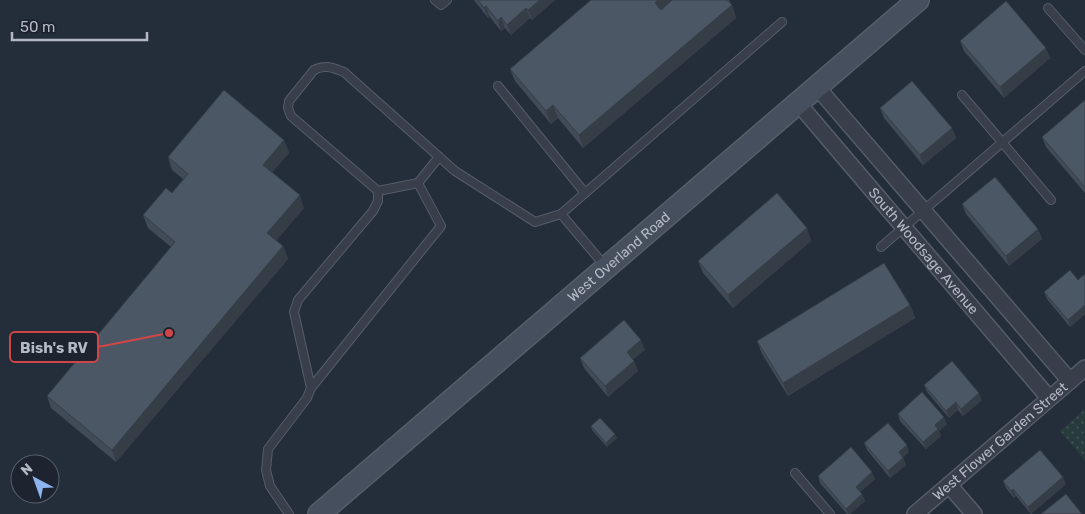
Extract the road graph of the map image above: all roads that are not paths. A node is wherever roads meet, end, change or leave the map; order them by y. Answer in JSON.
{"nodes":[{"id":1,"x":435,"y":0,"type":"edge"},
{"id":2,"x":447,"y":0,"type":"edge"},
{"id":3,"x":918,"y":0,"type":"edge"},
{"id":4,"x":1048,"y":8,"type":"dead end"},
{"id":5,"x":782,"y":22,"type":"dead end"},
{"id":6,"x":1085,"y":50,"type":"edge"},
{"id":7,"x":1085,"y":71,"type":"edge"},
{"id":8,"x":498,"y":86,"type":"dead end"},
{"id":9,"x":817,"y":87,"type":"junction"},
{"id":10,"x":962,"y":96,"type":"dead end"},
{"id":11,"x":798,"y":103,"type":"junction"},
{"id":12,"x":1003,"y":142,"type":"junction"},
{"id":13,"x":439,"y":156,"type":"junction"},
{"id":14,"x":418,"y":183,"type":"junction"},
{"id":15,"x":378,"y":191,"type":"junction"},
{"id":16,"x":585,"y":193,"type":"junction"},
{"id":17,"x":1051,"y":200,"type":"dead end"},
{"id":18,"x":923,"y":210,"type":"junction"},
{"id":19,"x":561,"y":214,"type":"junction"},
{"id":20,"x":904,"y":228,"type":"junction"},
{"id":21,"x":881,"y":247,"type":"dead end"},
{"id":22,"x":606,"y":268,"type":"junction"},
{"id":23,"x":1085,"y":368,"type":"edge"},
{"id":24,"x":1070,"y":381,"type":"junction"},
{"id":25,"x":310,"y":388,"type":"junction"},
{"id":26,"x":1049,"y":398,"type":"junction"},
{"id":27,"x":795,"y":473,"type":"dead end"},
{"id":28,"x":949,"y":485,"type":"junction"},
{"id":29,"x":289,"y":514,"type":"edge"},
{"id":30,"x":319,"y":514,"type":"edge"},
{"id":31,"x":830,"y":514,"type":"edge"},
{"id":32,"x":915,"y":514,"type":"edge"},
{"id":33,"x":974,"y":514,"type":"edge"}],
"edges":[{"from":1,"to":2,"type":"lane"},
{"from":3,"to":9,"type":"street","name":"West Overland Road"},
{"from":4,"to":6,"type":"lane"},
{"from":5,"to":16,"type":"lane"},
{"from":7,"to":12,"type":"lane"},
{"from":8,"to":16,"type":"lane"},
{"from":9,"to":11,"type":"street","name":"West Overland Road"},
{"from":9,"to":18,"type":"street","name":"South Woodsage Avenue"},
{"from":10,"to":12,"type":"lane"},
{"from":11,"to":20,"type":"street","name":"South Woodsage Avenue"},
{"from":11,"to":22,"type":"street","name":"West Overland Road"},
{"from":12,"to":17,"type":"lane"},
{"from":12,"to":18,"type":"lane"},
{"from":13,"to":14,"type":"lane"},
{"from":13,"to":15,"type":"lane"},
{"from":13,"to":19,"type":"lane"},
{"from":14,"to":15,"type":"lane"},
{"from":14,"to":25,"type":"lane"},
{"from":15,"to":25,"type":"lane"},
{"from":16,"to":19,"type":"lane"},
{"from":18,"to":20,"type":"lane"},
{"from":18,"to":24,"type":"street","name":"South Woodsage Avenue"},
{"from":19,"to":22,"type":"lane"},
{"from":20,"to":21,"type":"lane"},
{"from":20,"to":26,"type":"street","name":"South Woodsage Avenue"},
{"from":22,"to":30,"type":"street","name":"West Overland Road"},
{"from":23,"to":24,"type":"street","name":"West Flower Garden Street"},
{"from":24,"to":26,"type":"street","name":"West Flower Garden Street"},
{"from":25,"to":29,"type":"lane"},
{"from":26,"to":28,"type":"street","name":"West Flower Garden Street"},
{"from":27,"to":31,"type":"lane"},
{"from":28,"to":32,"type":"street","name":"West Flower Garden Street"},
{"from":28,"to":33,"type":"street"}]}
